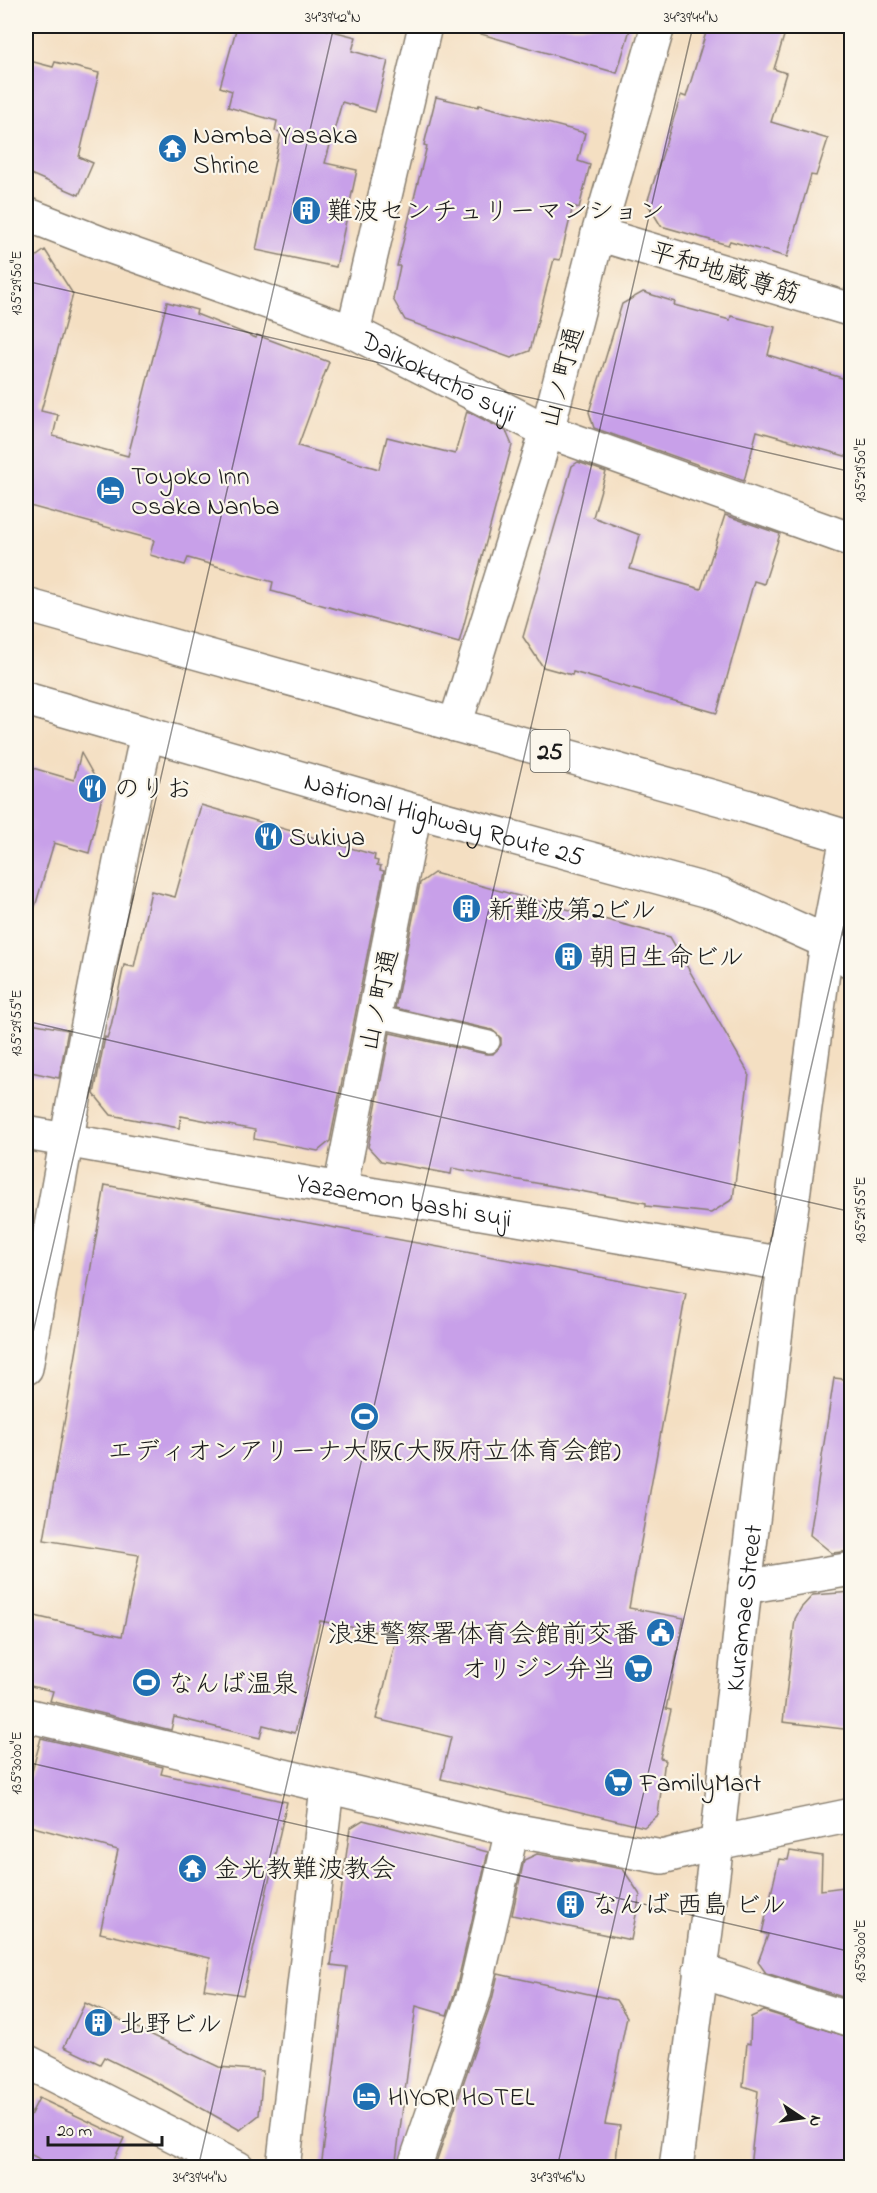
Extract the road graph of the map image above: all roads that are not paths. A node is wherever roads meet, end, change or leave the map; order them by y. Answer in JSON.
{"nodes":[{"id":1,"x":425,"y":26,"type":"edge"},
{"id":2,"x":658,"y":26,"type":"edge"},
{"id":3,"x":26,"y":214,"type":"edge"},
{"id":4,"x":598,"y":234,"type":"junction"},
{"id":5,"x":852,"y":309,"type":"edge"},
{"id":6,"x":353,"y":332,"type":"junction"},
{"id":7,"x":547,"y":431,"type":"junction"},
{"id":8,"x":852,"y":540,"type":"edge"},
{"id":9,"x":26,"y":605,"type":"edge"},
{"id":10,"x":26,"y":699,"type":"edge"},
{"id":11,"x":455,"y":725,"type":"junction"},
{"id":12,"x":147,"y":734,"type":"junction"},
{"id":13,"x":415,"y":811,"type":"junction"},
{"id":14,"x":839,"y":952,"type":"edge"},
{"id":15,"x":375,"y":1016,"type":"junction"},
{"id":16,"x":489,"y":1042,"type":"dead end"},
{"id":17,"x":26,"y":1133,"type":"edge"},
{"id":18,"x":66,"y":1140,"type":"junction"},
{"id":19,"x":340,"y":1189,"type":"junction"},
{"id":20,"x":784,"y":1264,"type":"junction"},
{"id":21,"x":26,"y":1368,"type":"edge"},
{"id":22,"x":852,"y":1569,"type":"edge"},
{"id":23,"x":745,"y":1587,"type":"junction"},
{"id":24,"x":26,"y":1715,"type":"edge"},
{"id":25,"x":327,"y":1786,"type":"junction"},
{"id":26,"x":852,"y":1815,"type":"edge"},
{"id":27,"x":512,"y":1830,"type":"junction"},
{"id":28,"x":717,"y":1843,"type":"junction"},
{"id":29,"x":700,"y":1971,"type":"junction"},
{"id":30,"x":852,"y":2020,"type":"edge"},
{"id":31,"x":26,"y":2061,"type":"edge"},
{"id":32,"x":238,"y":2168,"type":"edge"},
{"id":33,"x":283,"y":2168,"type":"edge"},
{"id":34,"x":414,"y":2168,"type":"edge"},
{"id":35,"x":676,"y":2168,"type":"edge"}],
"edges":[{"from":1,"to":6,"type":"main road"},
{"from":2,"to":4,"type":"main road","name":"山ノ町通"},
{"from":3,"to":6,"type":"main road","name":"Daikokuchō suji"},
{"from":4,"to":5,"type":"main road","name":"平和地蔵尊筋"},
{"from":4,"to":7,"type":"main road","name":"山ノ町通"},
{"from":6,"to":7,"type":"main road","name":"Daikokuchō suji"},
{"from":7,"to":8,"type":"main road","name":"Daikokuchō suji"},
{"from":7,"to":11,"type":"main road","name":"山ノ町通"},
{"from":9,"to":11,"type":"main road","number":"25"},
{"from":10,"to":12,"type":"main road","name":"National Highway Route 25"},
{"from":11,"to":14,"type":"main road","number":"25"},
{"from":12,"to":13,"type":"main road","name":"National Highway Route 25"},
{"from":12,"to":18,"type":"main road"},
{"from":13,"to":14,"type":"main road","name":"National Highway Route 25"},
{"from":13,"to":15,"type":"main road","name":"山ノ町通"},
{"from":14,"to":20,"type":"main road","name":"Kuramae Street"},
{"from":15,"to":16,"type":"lane"},
{"from":15,"to":19,"type":"main road","name":"山ノ町通"},
{"from":17,"to":18,"type":"main road","name":"Yazaemon bashi suji"},
{"from":18,"to":19,"type":"main road","name":"Yazaemon bashi suji"},
{"from":18,"to":21,"type":"main road"},
{"from":19,"to":20,"type":"main road","name":"Yazaemon bashi suji"},
{"from":20,"to":23,"type":"main road","name":"Kuramae Street"},
{"from":22,"to":23,"type":"main road"},
{"from":23,"to":28,"type":"main road","name":"Kuramae Street"},
{"from":24,"to":25,"type":"main road"},
{"from":25,"to":27,"type":"main road"},
{"from":25,"to":33,"type":"main road"},
{"from":26,"to":28,"type":"main road"},
{"from":27,"to":28,"type":"main road"},
{"from":27,"to":34,"type":"main road"},
{"from":28,"to":29,"type":"main road","name":"Kuramae Street"},
{"from":29,"to":30,"type":"main road"},
{"from":29,"to":35,"type":"main road","name":"Kuramae Street"},
{"from":31,"to":32,"type":"main road"}]}
